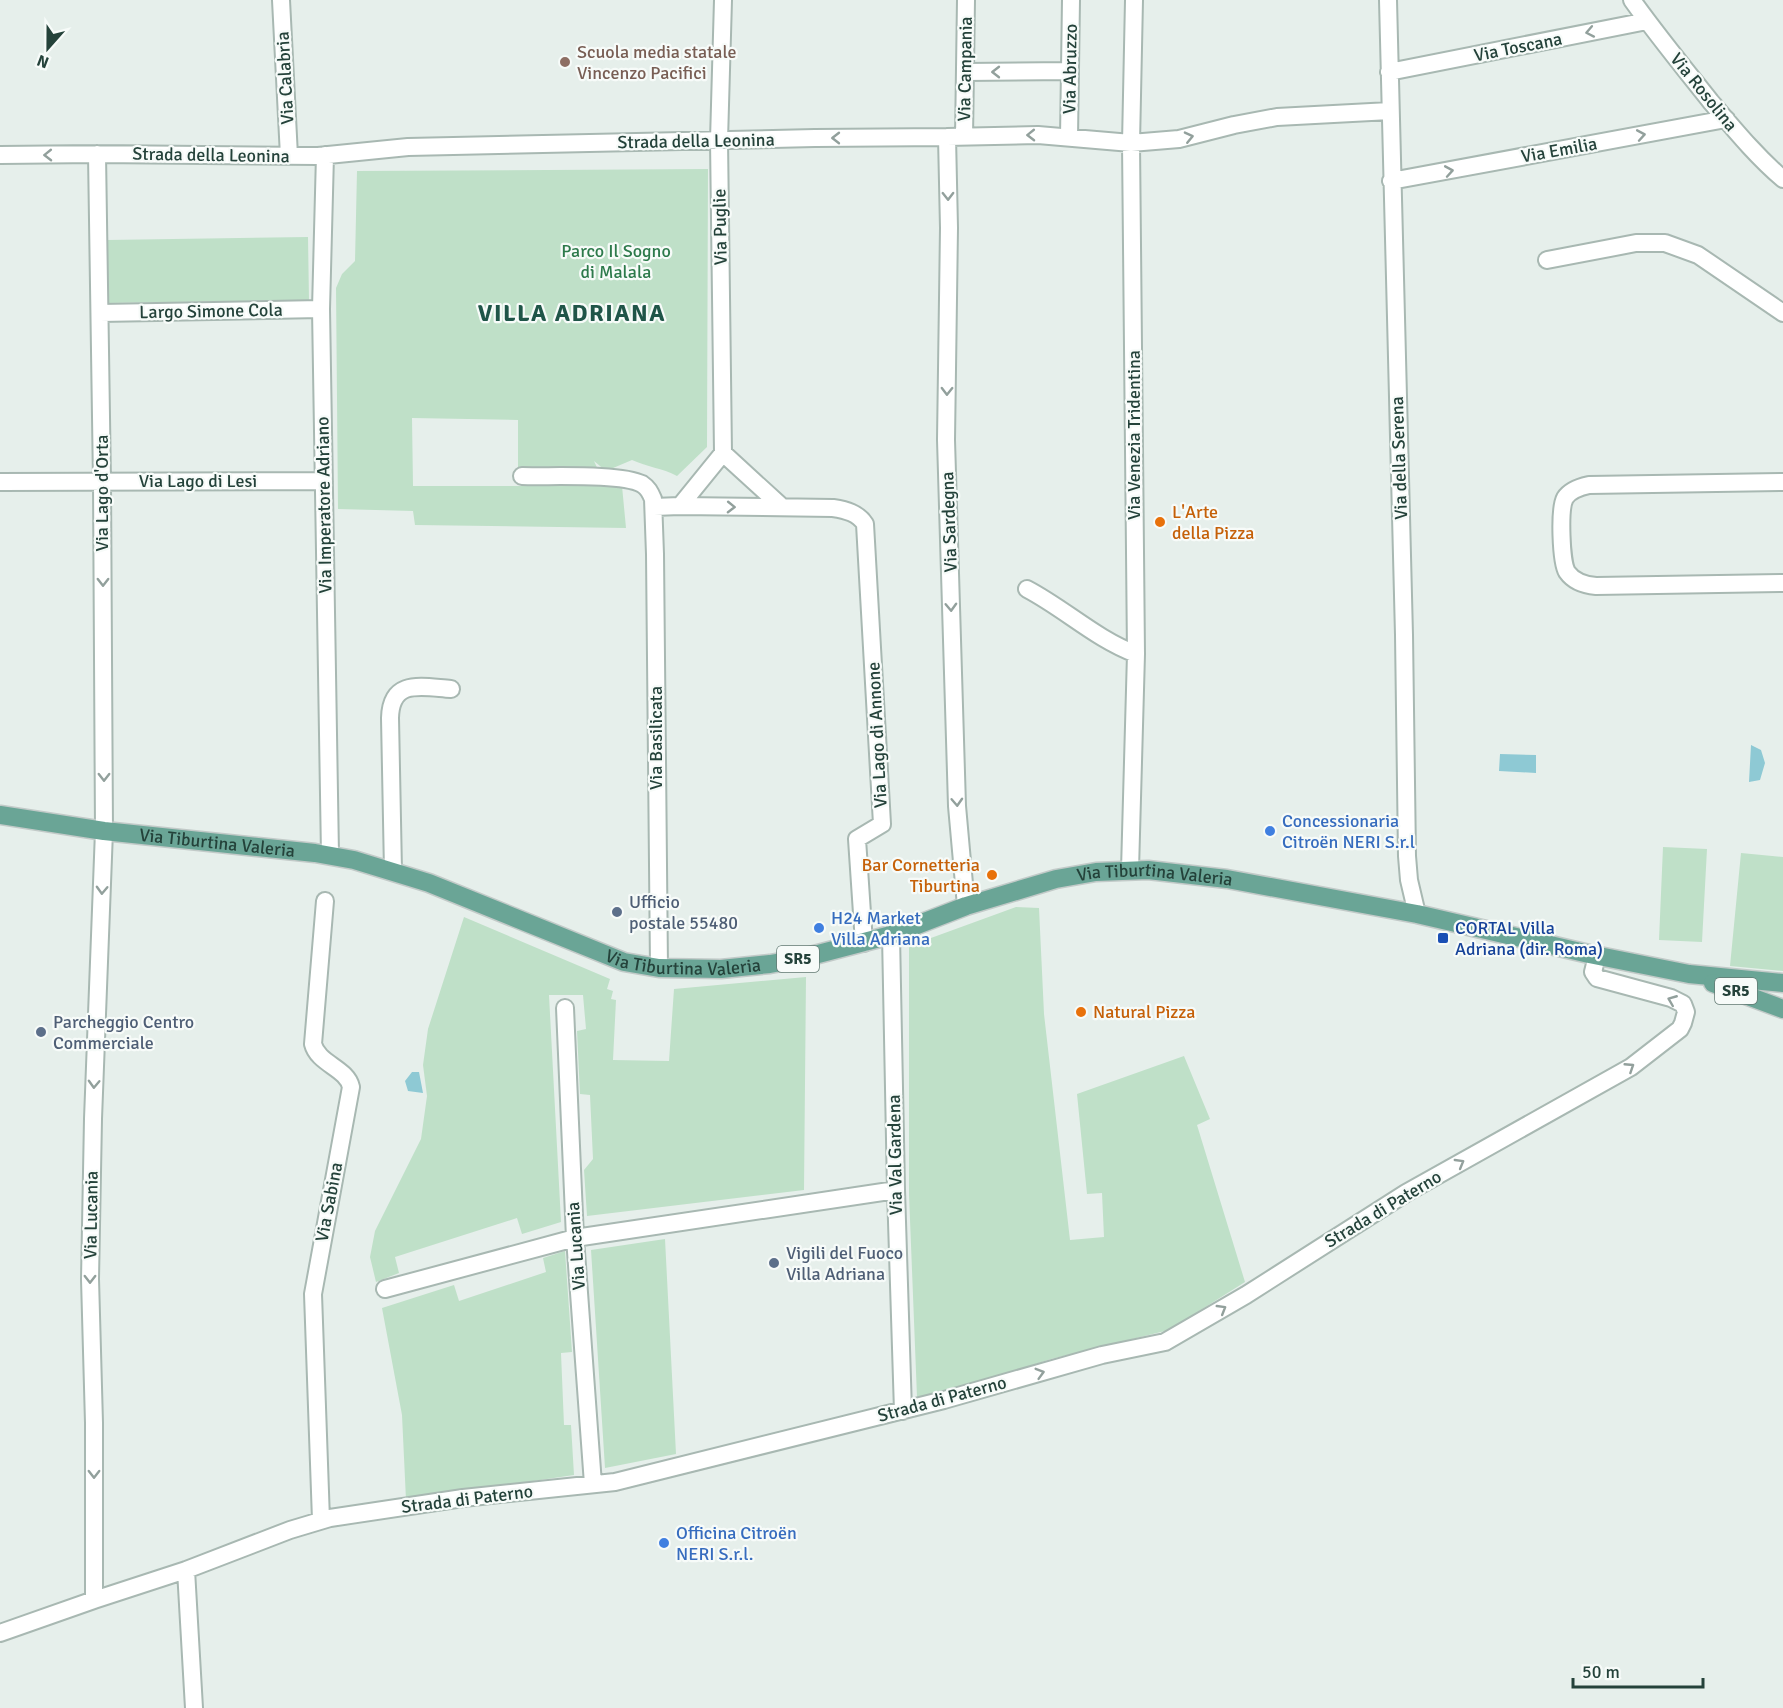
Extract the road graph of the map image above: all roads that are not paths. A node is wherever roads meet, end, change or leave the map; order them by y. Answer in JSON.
{"nodes":[{"id":1,"x":281,"y":0,"type":"edge"},
{"id":2,"x":723,"y":0,"type":"edge"},
{"id":3,"x":966,"y":0,"type":"edge"},
{"id":4,"x":1071,"y":0,"type":"edge"},
{"id":5,"x":1134,"y":0,"type":"edge"},
{"id":6,"x":1388,"y":0,"type":"edge"},
{"id":7,"x":1632,"y":0,"type":"edge"},
{"id":8,"x":1647,"y":21,"type":"junction"},
{"id":9,"x":1070,"y":71,"type":"junction"},
{"id":10,"x":964,"y":72,"type":"junction"},
{"id":11,"x":1389,"y":72,"type":"junction"},
{"id":12,"x":1390,"y":111,"type":"junction"},
{"id":13,"x":1726,"y":120,"type":"junction"},
{"id":14,"x":956,"y":137,"type":"junction"},
{"id":15,"x":1070,"y":137,"type":"junction"},
{"id":16,"x":719,"y":140,"type":"junction"},
{"id":17,"x":1131,"y":143,"type":"junction"},
{"id":18,"x":97,"y":154,"type":"junction"},
{"id":19,"x":325,"y":155,"type":"junction"},
{"id":20,"x":0,"y":156,"type":"edge"},
{"id":21,"x":289,"y":156,"type":"junction"},
{"id":22,"x":1783,"y":179,"type":"edge"},
{"id":23,"x":1391,"y":181,"type":"junction"},
{"id":24,"x":1547,"y":260,"type":"dead end"},
{"id":25,"x":321,"y":309,"type":"junction"},
{"id":26,"x":100,"y":313,"type":"junction"},
{"id":27,"x":1783,"y":313,"type":"edge"},
{"id":28,"x":723,"y":453,"type":"junction"},
{"id":29,"x":522,"y":476,"type":"dead end"},
{"id":30,"x":324,"y":481,"type":"junction"},
{"id":31,"x":0,"y":482,"type":"edge"},
{"id":32,"x":102,"y":482,"type":"junction"},
{"id":33,"x":1783,"y":482,"type":"edge"},
{"id":34,"x":680,"y":506,"type":"junction"},
{"id":35,"x":654,"y":507,"type":"junction"},
{"id":36,"x":782,"y":507,"type":"junction"},
{"id":37,"x":1783,"y":583,"type":"edge"},
{"id":38,"x":1027,"y":589,"type":"dead end"},
{"id":39,"x":1136,"y":654,"type":"junction"},
{"id":40,"x":451,"y":689,"type":"dead end"},
{"id":41,"x":0,"y":814,"type":"edge"},
{"id":42,"x":104,"y":831,"type":"junction"},
{"id":43,"x":330,"y":855,"type":"junction"},
{"id":44,"x":1130,"y":870,"type":"junction"},
{"id":45,"x":393,"y":871,"type":"junction"},
{"id":46,"x":325,"y":901,"type":"dead end"},
{"id":47,"x":966,"y":906,"type":"junction"},
{"id":48,"x":1417,"y":914,"type":"junction"},
{"id":49,"x":891,"y":935,"type":"junction"},
{"id":50,"x":864,"y":943,"type":"junction"},
{"id":51,"x":1598,"y":956,"type":"junction"},
{"id":52,"x":658,"y":968,"type":"junction"},
{"id":53,"x":1689,"y":974,"type":"junction"},
{"id":54,"x":1783,"y":983,"type":"edge"},
{"id":55,"x":565,"y":1008,"type":"dead end"},
{"id":56,"x":1783,"y":1009,"type":"edge"},
{"id":57,"x":896,"y":1190,"type":"junction"},
{"id":58,"x":575,"y":1238,"type":"junction"},
{"id":59,"x":385,"y":1289,"type":"dead end"},
{"id":60,"x":903,"y":1410,"type":"junction"},
{"id":61,"x":593,"y":1484,"type":"junction"},
{"id":62,"x":321,"y":1520,"type":"junction"},
{"id":63,"x":186,"y":1570,"type":"junction"},
{"id":64,"x":94,"y":1600,"type":"junction"},
{"id":65,"x":0,"y":1633,"type":"edge"},
{"id":66,"x":194,"y":1708,"type":"edge"}],
"edges":[{"from":1,"to":21,"type":"street","name":"Via Calabria"},
{"from":2,"to":16,"type":"street","name":"Via Puglie"},
{"from":3,"to":10,"type":"street","name":"Via Campania"},
{"from":4,"to":9,"type":"street","name":"Via Abruzzo"},
{"from":5,"to":17,"type":"street","name":"Via Venezia Tridentina"},
{"from":6,"to":11,"type":"street","name":"Via della Serena"},
{"from":7,"to":8,"type":"street","name":"Via Rosolina"},
{"from":8,"to":11,"type":"street","name":"Via Toscana","one_way":true},
{"from":8,"to":13,"type":"street","name":"Via Rosolina"},
{"from":9,"to":10,"type":"street","one_way":true},
{"from":9,"to":15,"type":"street","name":"Via Abruzzo"},
{"from":10,"to":14,"type":"street","name":"Via Campania"},
{"from":11,"to":12,"type":"street","name":"Via della Serena"},
{"from":17,"to":12,"type":"street","name":"Strada della Leonina","one_way":true},
{"from":12,"to":23,"type":"street","name":"Via della Serena"},
{"from":13,"to":22,"type":"street","name":"Via Rosolina"},
{"from":23,"to":13,"type":"street","name":"Via Emilia","one_way":true},
{"from":15,"to":14,"type":"street","name":"Strada della Leonina","one_way":true},
{"from":14,"to":16,"type":"street","name":"Strada della Leonina","one_way":true},
{"from":14,"to":47,"type":"street","name":"Via Sardegna","one_way":true},
{"from":15,"to":17,"type":"street","name":"Strada della Leonina"},
{"from":16,"to":19,"type":"street","name":"Strada della Leonina"},
{"from":16,"to":28,"type":"street","name":"Via Puglie"},
{"from":17,"to":39,"type":"street","name":"Via Venezia Tridentina"},
{"from":18,"to":20,"type":"street","name":"Strada della Leonina","one_way":true},
{"from":18,"to":21,"type":"street","name":"Strada della Leonina"},
{"from":18,"to":26,"type":"street","name":"Via Lago d'Orta"},
{"from":19,"to":21,"type":"street","name":"Strada della Leonina"},
{"from":19,"to":25,"type":"street","name":"Via Imperatore Adriano"},
{"from":23,"to":48,"type":"street","name":"Via della Serena"},
{"from":24,"to":27,"type":"street"},
{"from":25,"to":26,"type":"street","name":"Largo Simone Cola"},
{"from":25,"to":30,"type":"street","name":"Via Imperatore Adriano"},
{"from":26,"to":32,"type":"street","name":"Via Lago d'Orta"},
{"from":28,"to":34,"type":"street"},
{"from":28,"to":36,"type":"street"},
{"from":29,"to":35,"type":"street"},
{"from":30,"to":32,"type":"street","name":"Via Lago di Lesi"},
{"from":30,"to":43,"type":"street","name":"Via Imperatore Adriano"},
{"from":31,"to":32,"type":"street","name":"Via Lago di Lesi"},
{"from":32,"to":42,"type":"street","name":"Via Lago d'Orta","one_way":true},
{"from":33,"to":37,"type":"street"},
{"from":34,"to":35,"type":"street"},
{"from":34,"to":36,"type":"street","one_way":true},
{"from":35,"to":52,"type":"street","name":"Via Basilicata"},
{"from":36,"to":50,"type":"street","name":"Via Lago di Annone"},
{"from":38,"to":39,"type":"street"},
{"from":39,"to":44,"type":"street","name":"Via Venezia Tridentina"},
{"from":40,"to":45,"type":"street"},
{"from":41,"to":42,"type":"main road","name":"Via Tiburtina Valeria","number":"SR5"},
{"from":42,"to":43,"type":"main road","name":"Via Tiburtina Valeria","number":"SR5"},
{"from":42,"to":64,"type":"street","name":"Via Lucania","one_way":true},
{"from":43,"to":45,"type":"main road","name":"Via Tiburtina Valeria","number":"SR5"},
{"from":44,"to":47,"type":"main road","name":"Via Tiburtina Valeria","number":"SR5"},
{"from":44,"to":48,"type":"main road","name":"Via Tiburtina Valeria","number":"SR5"},
{"from":45,"to":52,"type":"main road","name":"Via Tiburtina Valeria","number":"SR5"},
{"from":46,"to":62,"type":"street","name":"Via Sabina"},
{"from":47,"to":49,"type":"main road","name":"Via Tiburtina Valeria","number":"SR5"},
{"from":48,"to":51,"type":"main road","name":"Via Tiburtina Valeria","number":"SR5"},
{"from":49,"to":50,"type":"main road","name":"Via Tiburtina Valeria","number":"SR5"},
{"from":49,"to":57,"type":"street","name":"Via Val Gardena"},
{"from":50,"to":52,"type":"main road","name":"Via Tiburtina Valeria","number":"SR5"},
{"from":51,"to":53,"type":"main road","name":"Via Tiburtina Valeria","number":"SR5"},
{"from":60,"to":51,"type":"street","name":"Strada di Paterno","one_way":true},
{"from":53,"to":54,"type":"main road","name":"Via Tiburtina Valeria","number":"SR5"},
{"from":53,"to":56,"type":"main road","name":"Via Tiburtina Valeria","number":"SR5"},
{"from":55,"to":58,"type":"street","name":"Via Lucania"},
{"from":57,"to":58,"type":"street"},
{"from":57,"to":60,"type":"street","name":"Via Val Gardena"},
{"from":58,"to":59,"type":"street"},
{"from":58,"to":61,"type":"street","name":"Via Lucania"},
{"from":60,"to":61,"type":"street","name":"Strada di Paterno"},
{"from":61,"to":62,"type":"street","name":"Strada di Paterno"},
{"from":62,"to":63,"type":"street","name":"Strada di Paterno"},
{"from":63,"to":64,"type":"street","name":"Strada di Paterno"},
{"from":63,"to":66,"type":"street"},
{"from":64,"to":65,"type":"street","name":"Strada di Paterno"}]}
